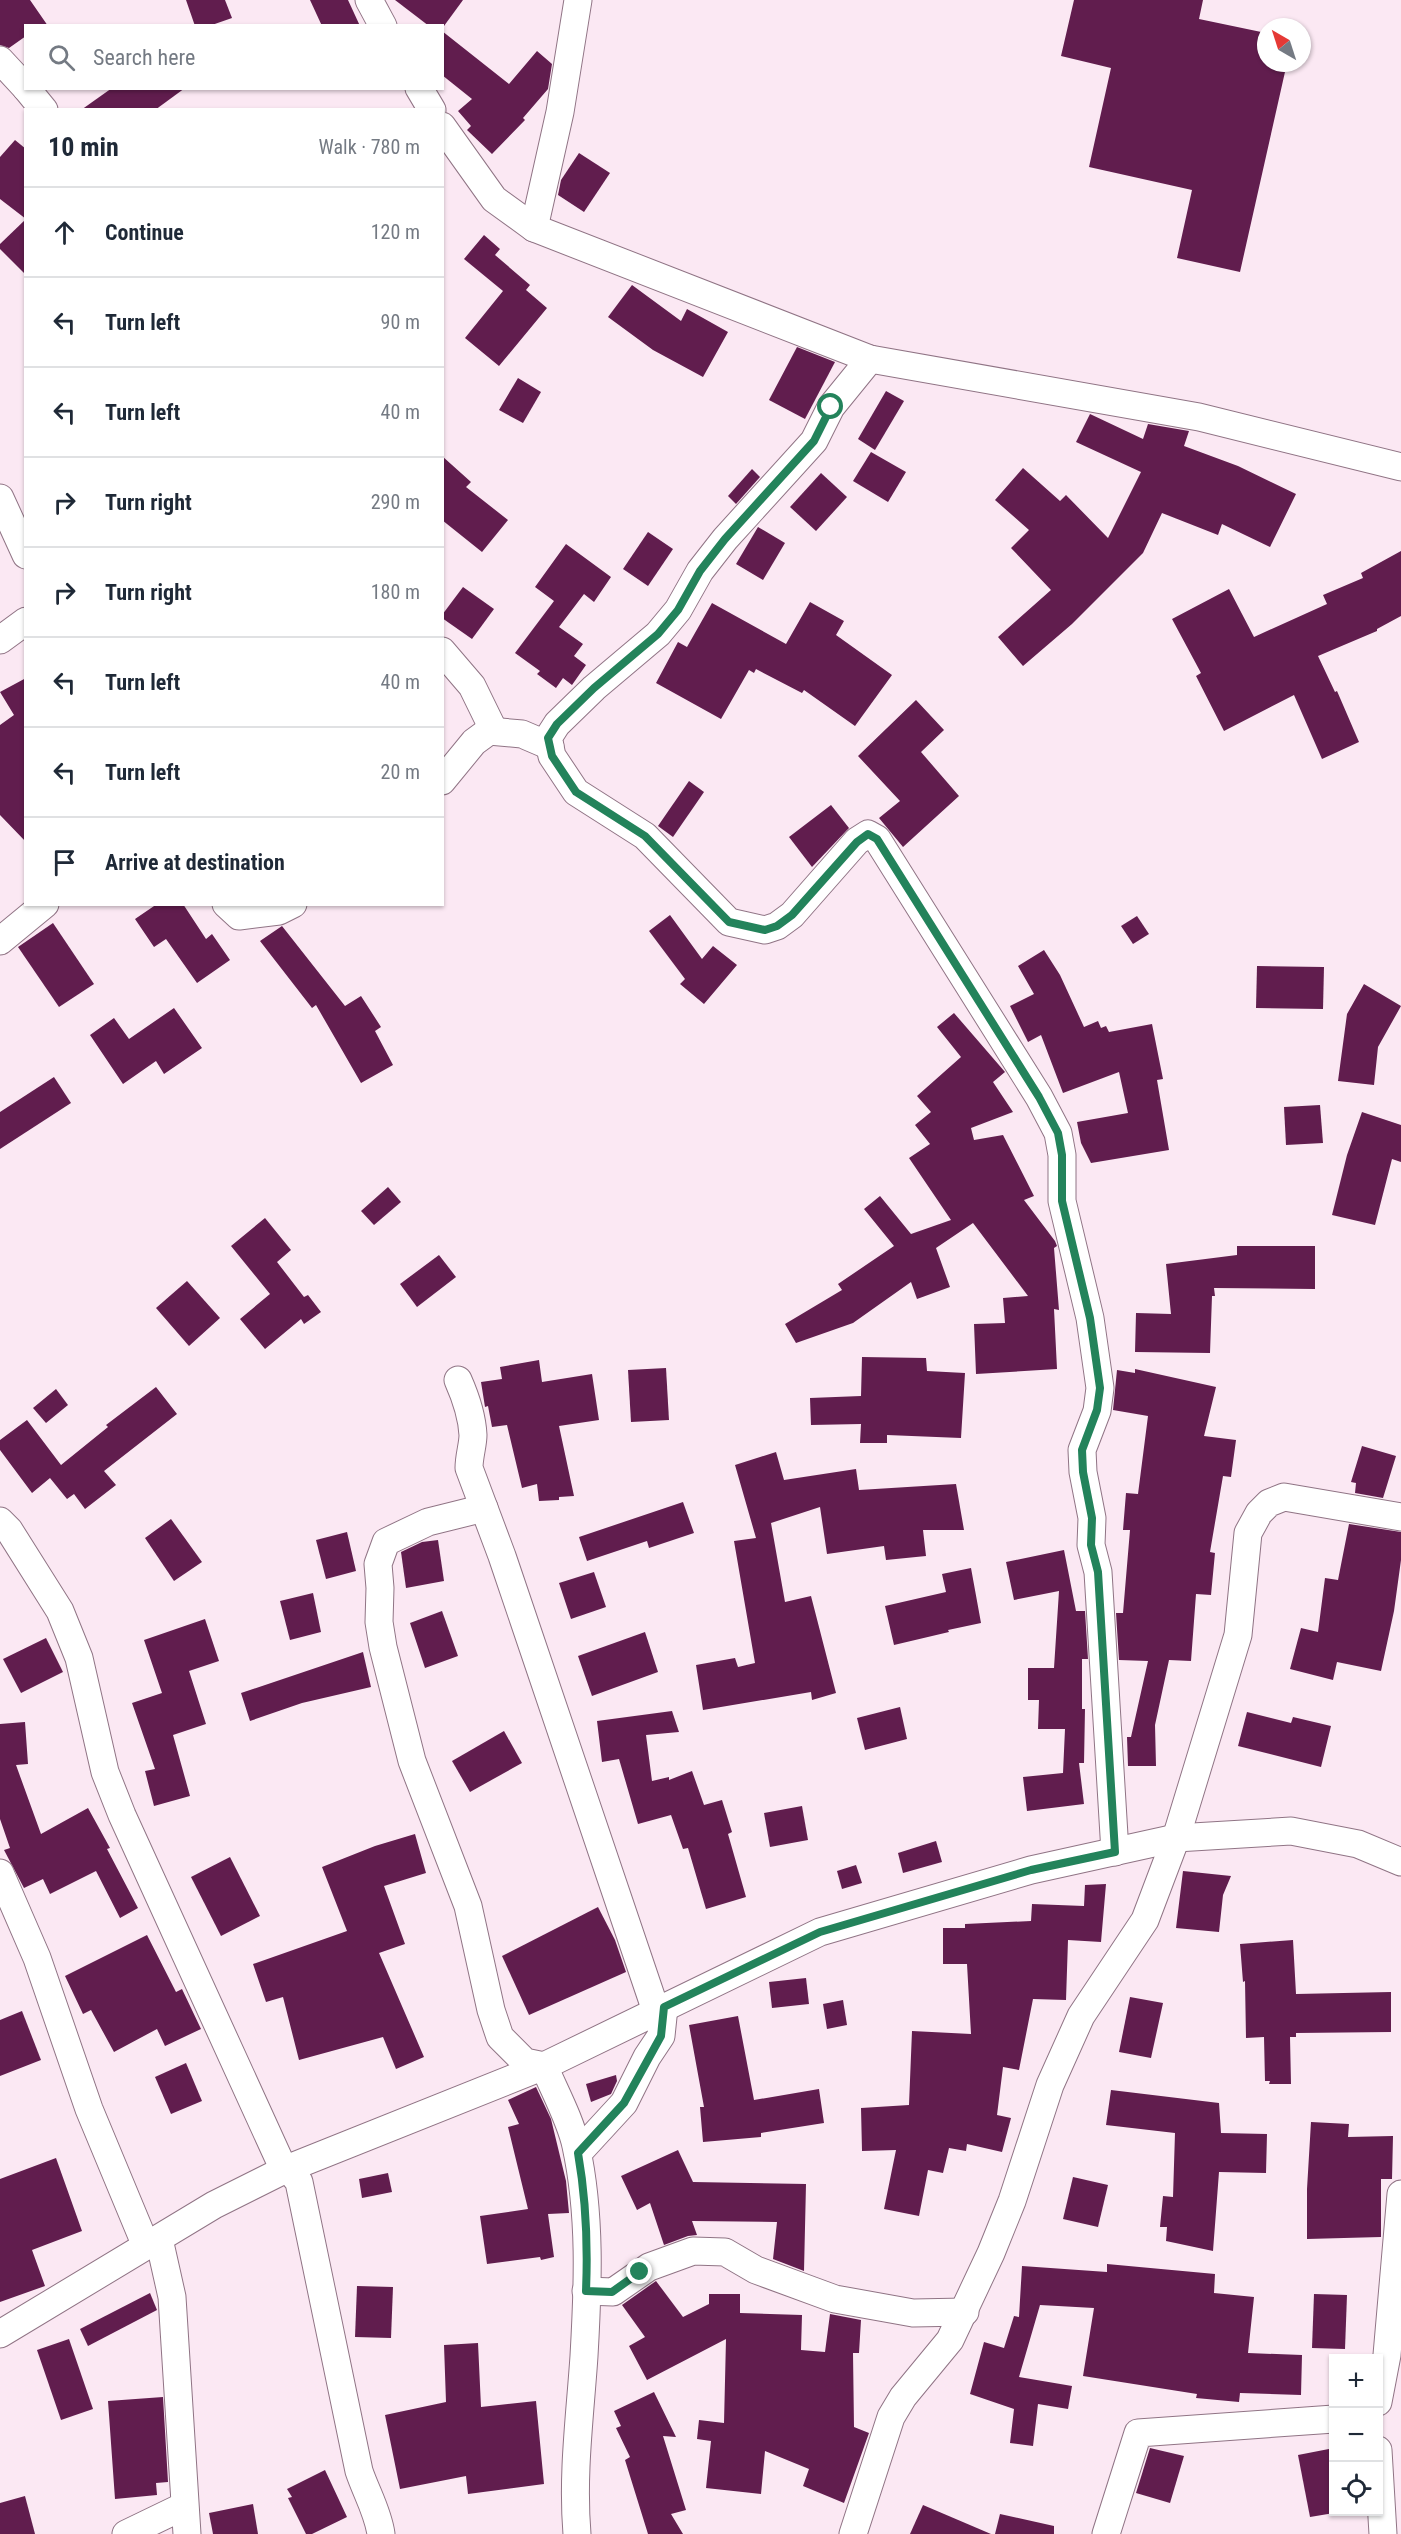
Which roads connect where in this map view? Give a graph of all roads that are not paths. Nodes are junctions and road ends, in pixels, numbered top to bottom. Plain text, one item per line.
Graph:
1 (369, 0) edge
2 (578, 0) edge
3 (383, 24) edge
4 (0, 60) edge
5 (24, 86) edge
6 (28, 90) edge
7 (420, 90) edge
8 (42, 108) edge
9 (431, 108) edge
10 (445, 135) edge
11 (534, 228) junction
12 (870, 359) junction
13 (1401, 467) edge
14 (0, 498) edge
15 (24, 551) edge
16 (24, 622) edge
17 (0, 640) edge
18 (444, 653) edge
19 (494, 731) junction
20 (550, 746) junction
21 (444, 779) edge
22 (43, 906) edge
23 (228, 906) edge
24 (289, 906) edge
25 (0, 941) edge
26 (458, 1380) dead end
27 (484, 1508) junction
28 (1401, 1517) edge
29 (0, 1521) edge
30 (1176, 1838) junction
31 (1115, 1852) junction
32 (1401, 1862) edge
33 (0, 1873) edge
34 (660, 2009) junction
35 (544, 2066) junction
36 (578, 2153) junction
37 (284, 2170) junction
38 (1401, 2194) edge
39 (152, 2243) junction
40 (586, 2291) junction
41 (964, 2312) junction
42 (0, 2334) edge
43 (1383, 2376) edge
44 (1329, 2419) edge
45 (1379, 2462) edge
46 (184, 2506) junction
47 (126, 2534) edge
48 (187, 2534) edge
49 (381, 2534) edge
50 (577, 2534) edge
51 (853, 2534) edge
52 (1106, 2534) edge
53 (1383, 2534) edge

1 - 3 street
2 - 11 street
4 - 5 street
6 - 8 street
7 - 9 street
10 - 11 street
11 - 12 street
12 - 13 street
12 - 20 street
14 - 15 street
16 - 17 street
18 - 19 street
19 - 20 street
19 - 21 street
20 - 31 street
22 - 25 street
23 - 24 street
26 - 27 street
27 - 34 street
27 - 35 street
28 - 30 street
29 - 37 street
30 - 31 street
30 - 32 street
30 - 41 street
31 - 34 street
33 - 39 street
34 - 35 street
34 - 36 street
35 - 36 street
35 - 37 street
36 - 40 street
37 - 39 street
37 - 49 street
38 - 43 street
39 - 42 street
39 - 46 street
40 - 41 street
40 - 50 street
41 - 51 street
44 - 52 street
45 - 53 street
46 - 47 street
46 - 48 street

